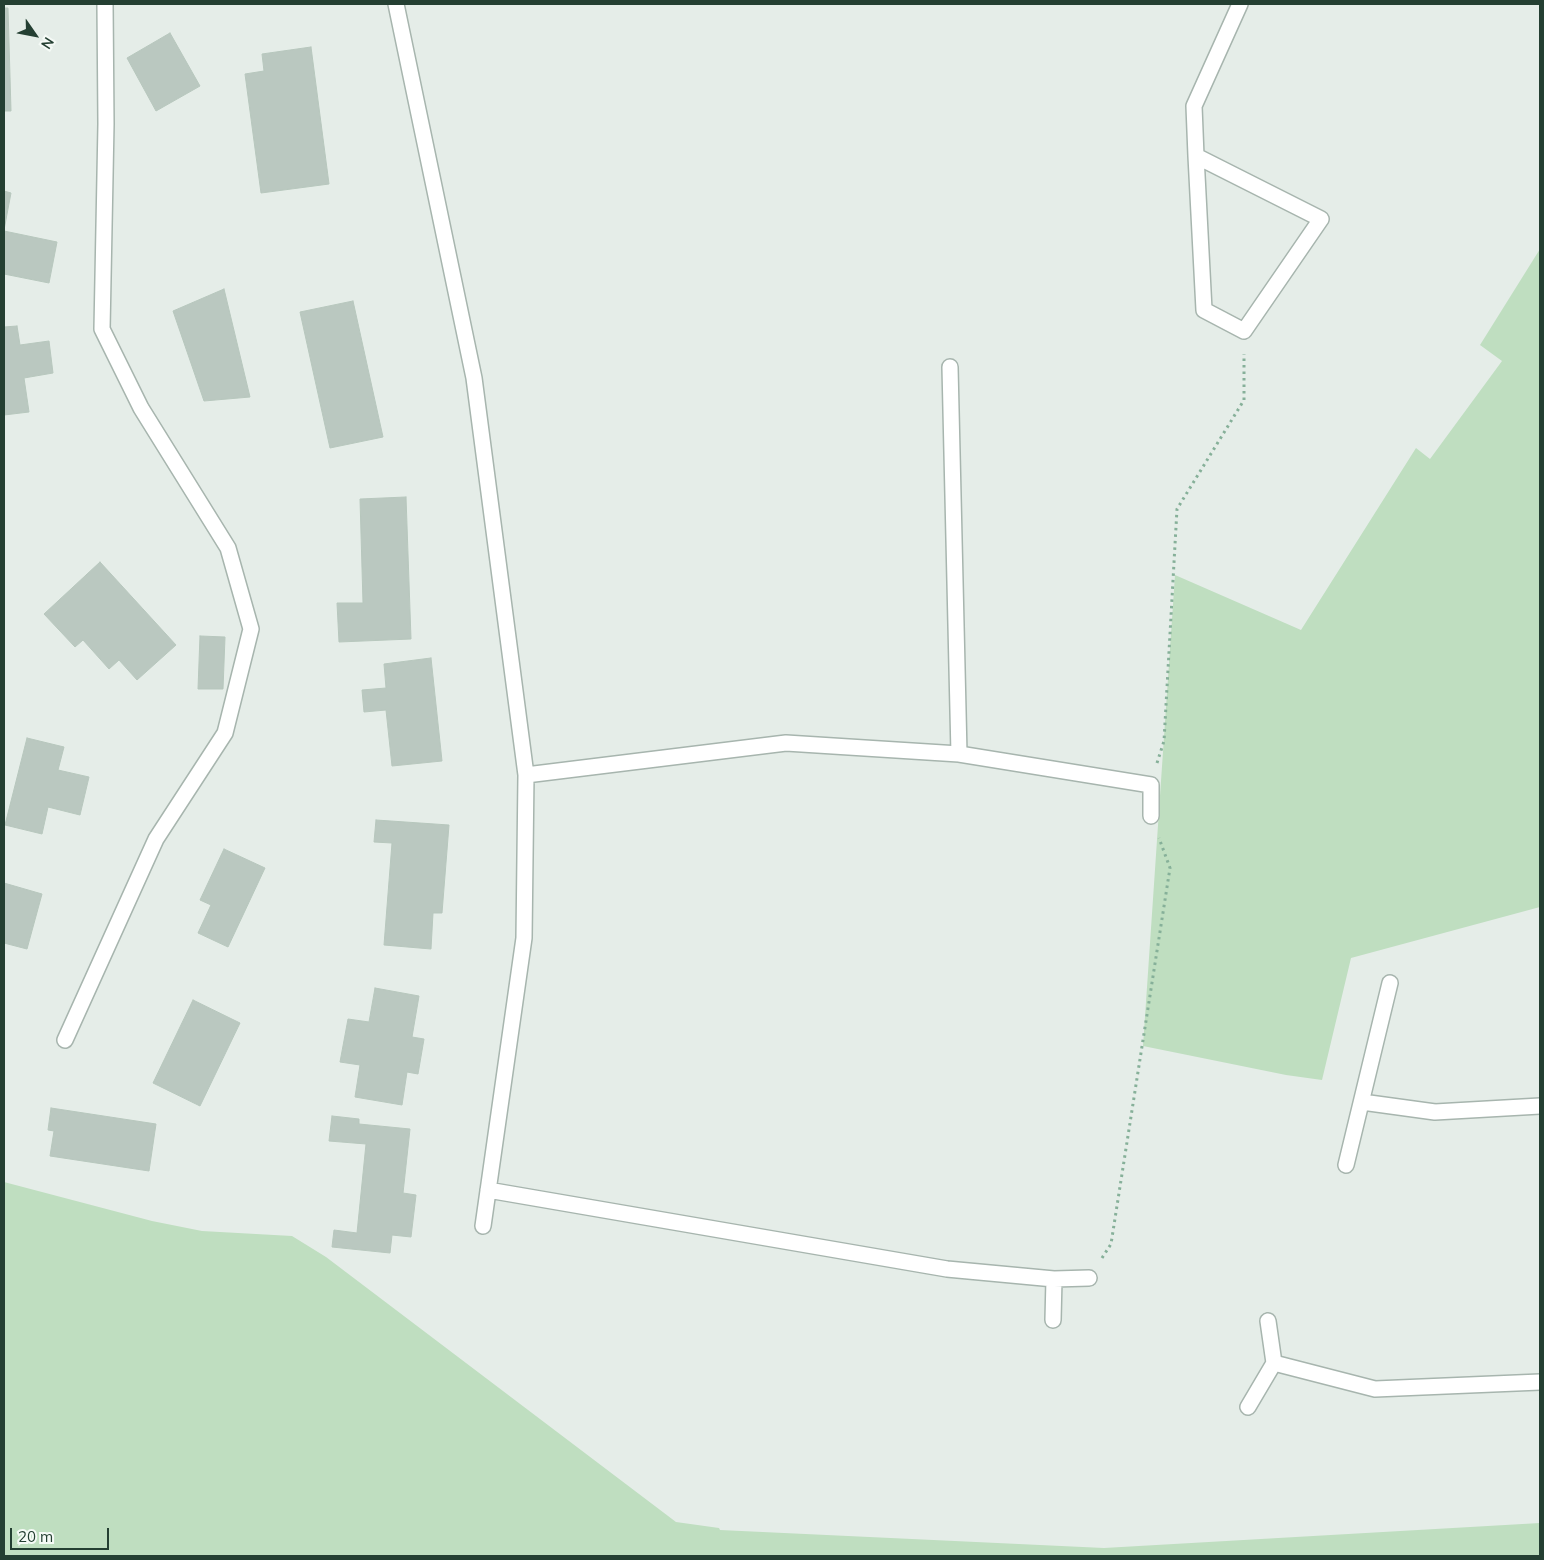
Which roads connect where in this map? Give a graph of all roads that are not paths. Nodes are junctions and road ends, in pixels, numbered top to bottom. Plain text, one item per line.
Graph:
1 (105, 4) edge
2 (396, 4) edge
3 (1240, 4) edge
4 (1196, 156) junction
5 (950, 366) dead end
6 (959, 754) junction
7 (526, 775) junction
8 (1151, 816) road end
9 (1390, 983) dead end
10 (64, 1040) dead end
11 (1362, 1102) junction
12 (1540, 1106) edge
13 (1346, 1165) dead end
14 (488, 1190) junction
15 (483, 1226) dead end
16 (1089, 1278) road end
17 (1054, 1279) junction
18 (1053, 1320) dead end
19 (1268, 1321) dead end
20 (1274, 1363) junction
21 (1540, 1382) edge
22 (1248, 1407) dead end

1 - 10 street
2 - 7 street
3 - 4 street
4 - 4 street
5 - 6 street
6 - 7 street
6 - 8 street
7 - 14 street
9 - 11 street
11 - 12 street
11 - 13 street
14 - 15 street
14 - 17 street
16 - 17 street
17 - 18 street
19 - 20 street
20 - 21 street
20 - 22 street

